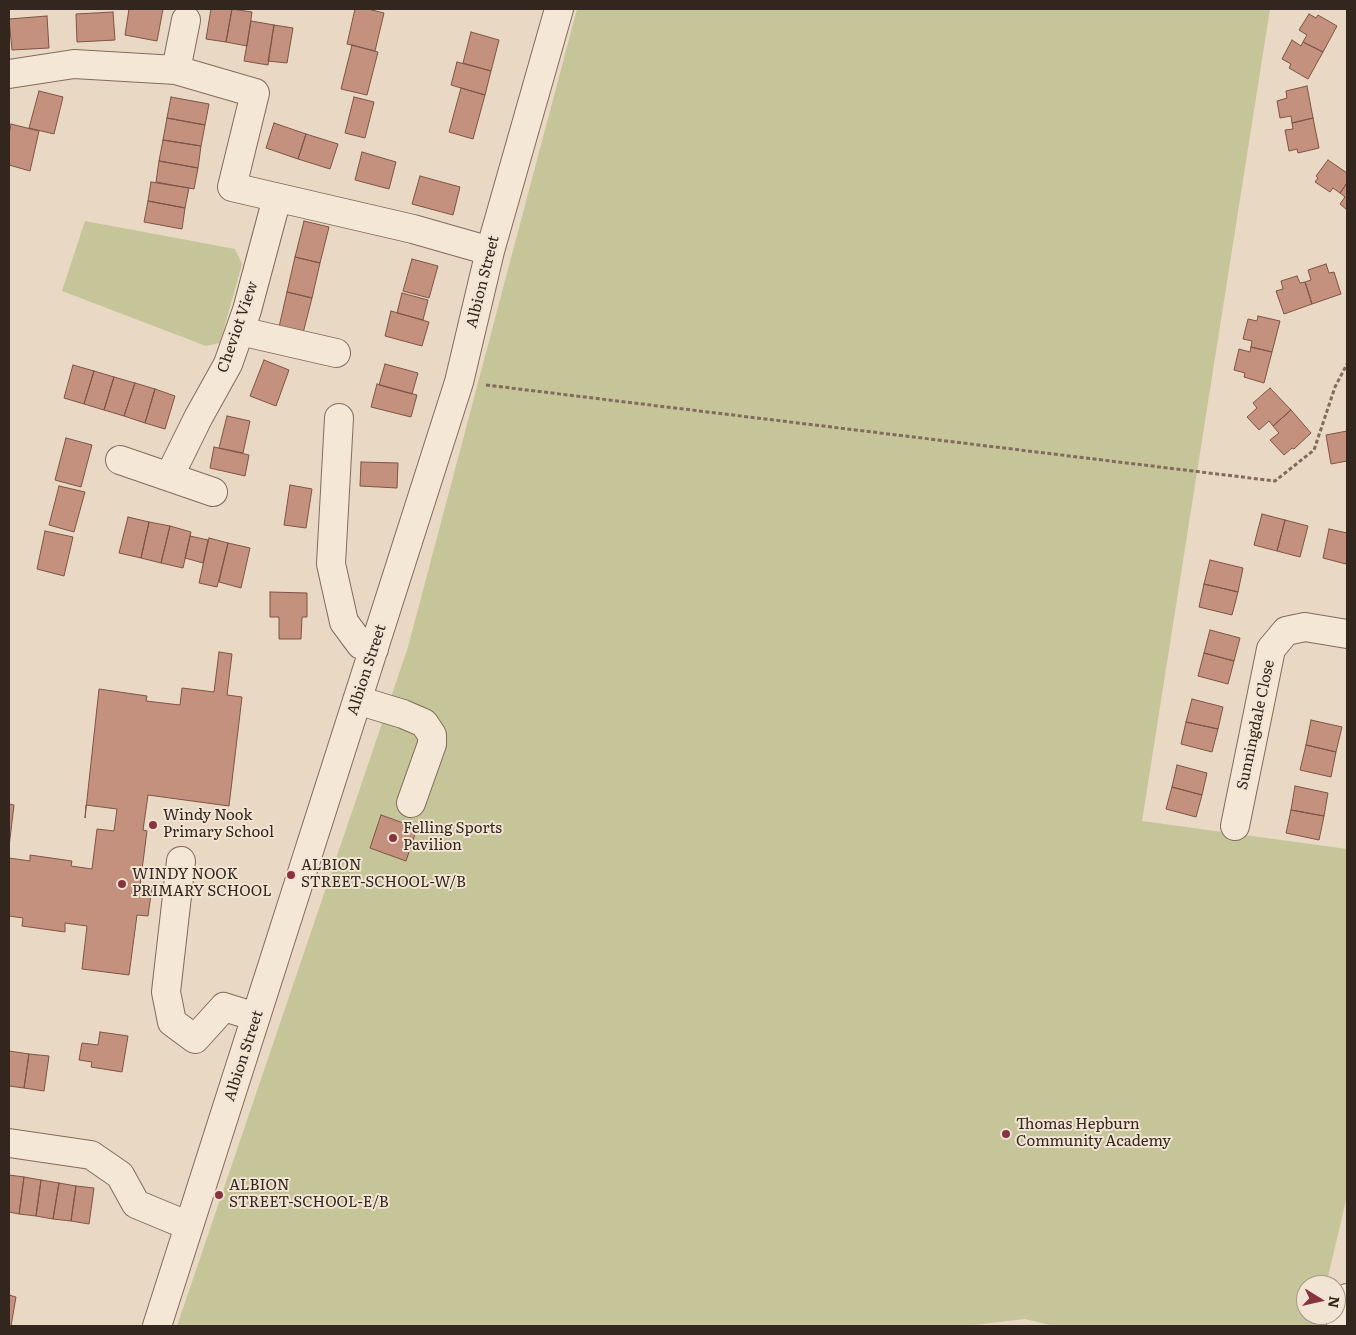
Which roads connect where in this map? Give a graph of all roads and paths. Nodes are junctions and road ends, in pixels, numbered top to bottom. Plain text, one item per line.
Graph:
1 (559, 9) edge
2 (186, 20) dead end
3 (176, 70) junction
4 (9, 74) edge
5 (277, 198) junction
6 (490, 251) junction
7 (240, 330) junction
8 (336, 354) dead end
9 (1347, 364) edge
10 (481, 384) dead end
11 (339, 418) dead end
12 (120, 460) dead end
13 (169, 477) junction
14 (213, 492) dead end
15 (1347, 634) edge
16 (374, 649) junction
17 (357, 700) junction
18 (412, 803) dead end
19 (1235, 826) dead end
20 (181, 862) dead end
21 (256, 1017) junction
22 (9, 1143) edge
23 (189, 1226) junction
24 (1347, 1298) edge
25 (157, 1326) edge
26 (1341, 1326) edge

1 - 6 street, Albion Street
2 - 3 street
3 - 4 street
3 - 5 street
5 - 6 street
5 - 7 street, Cheviot View
6 - 16 street, Albion Street
7 - 8 street
7 - 13 street, Cheviot View
9 - 10 path
11 - 16 street
12 - 13 street
13 - 14 street
15 - 19 street, Sunningdale Close
16 - 17 street, Albion Street
17 - 18 street
17 - 21 street, Albion Street
20 - 21 street
21 - 23 street, Albion Street
22 - 23 street
23 - 25 street, Albion Street
24 - 26 street

